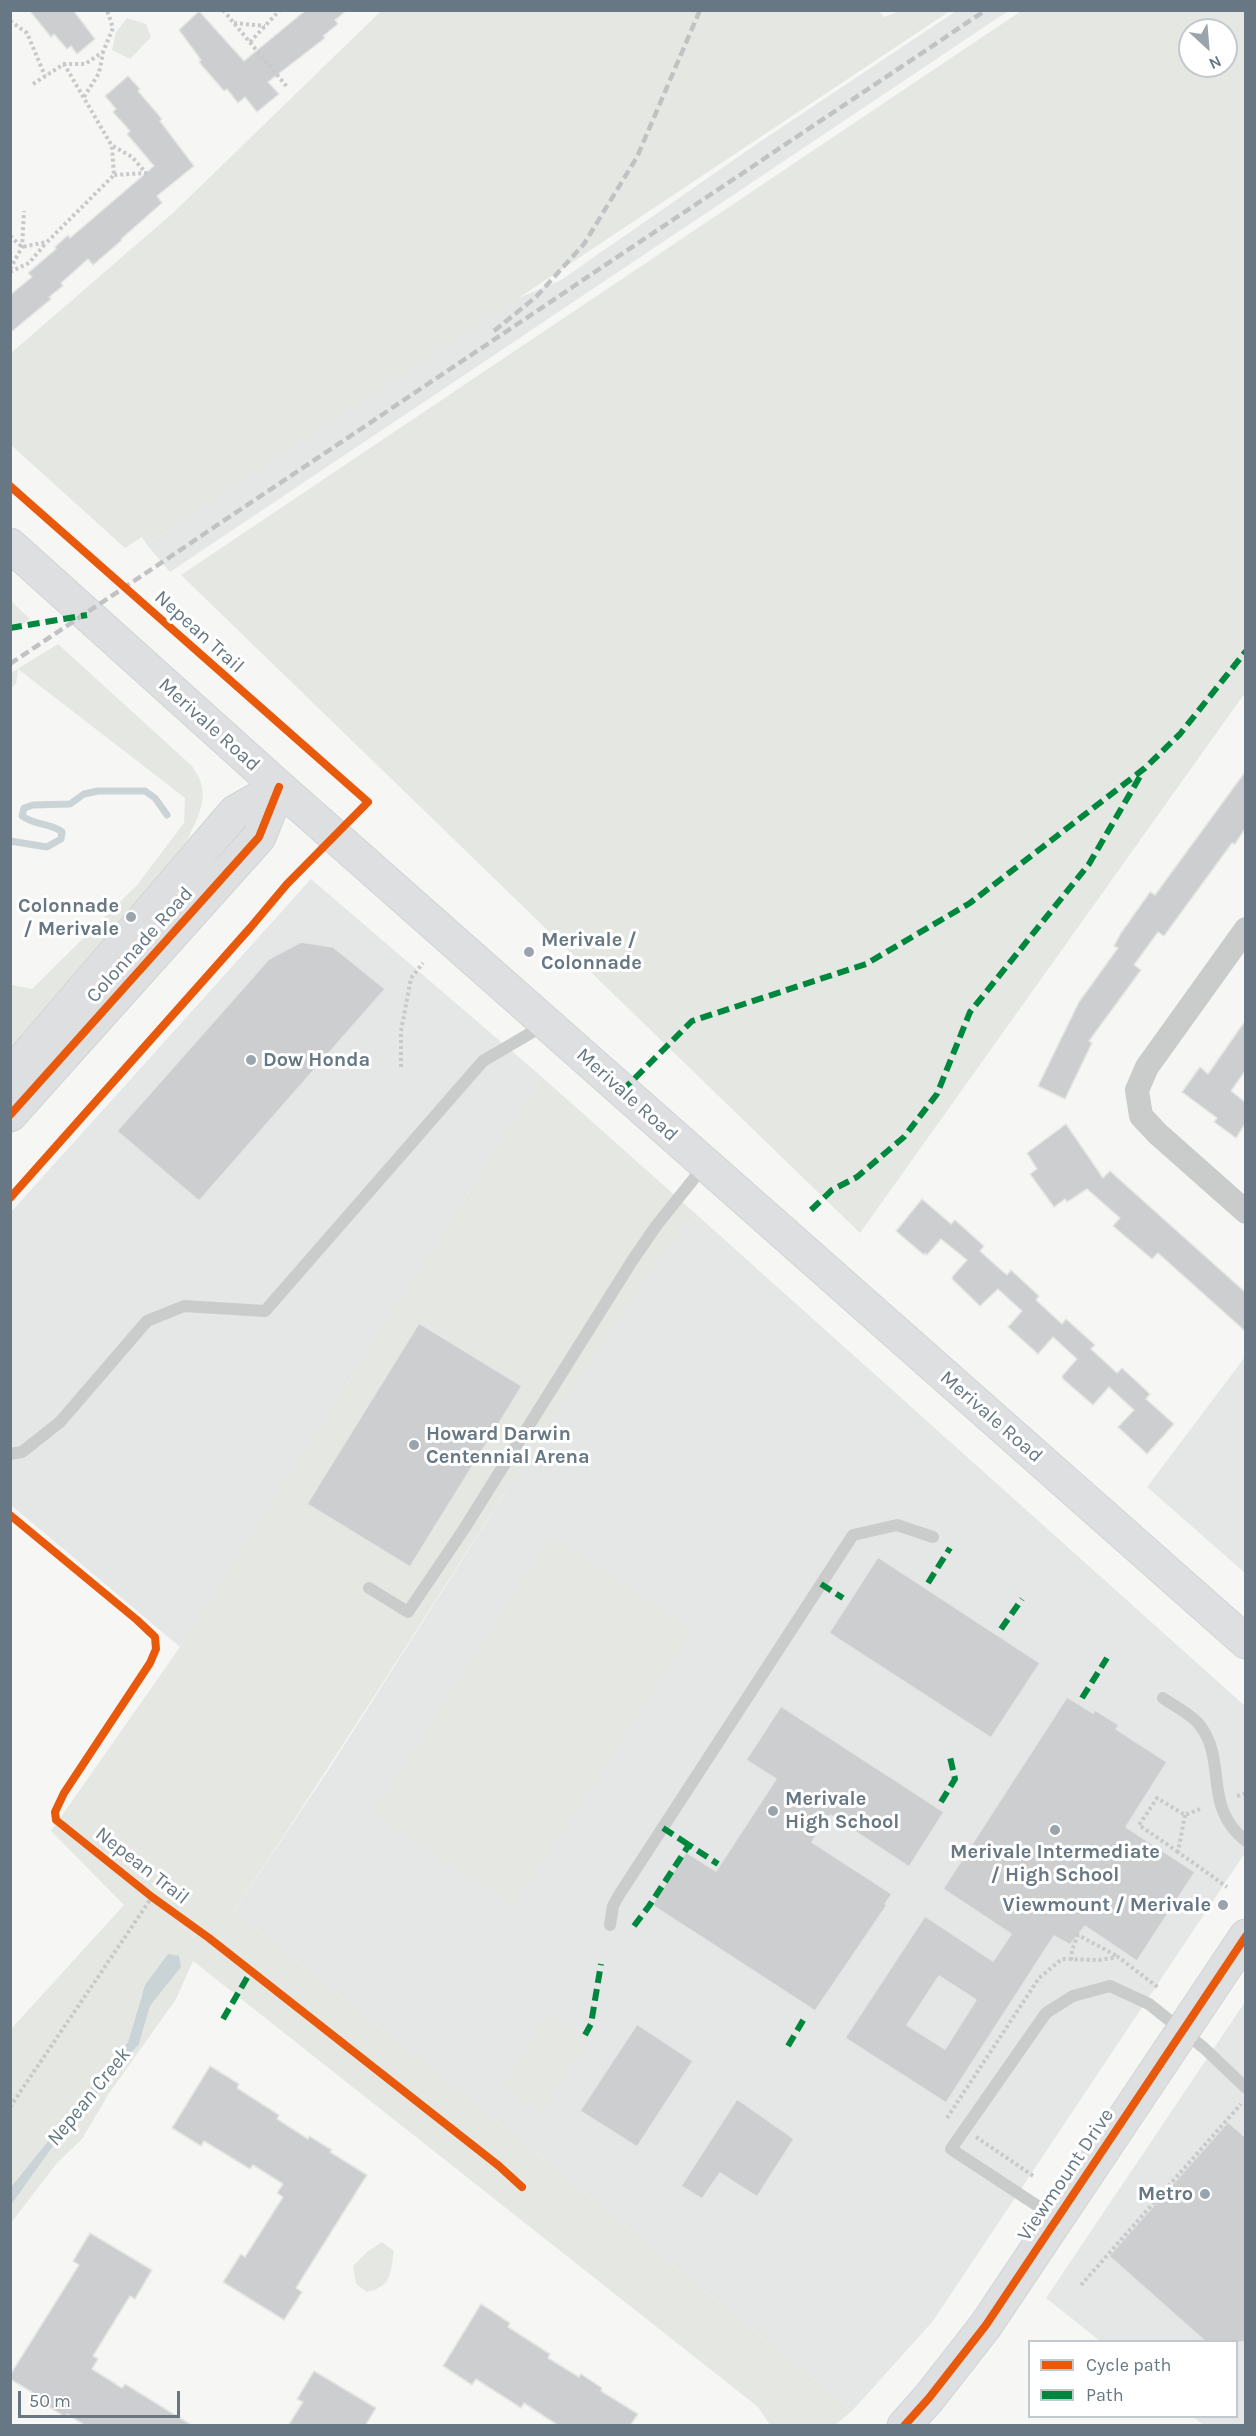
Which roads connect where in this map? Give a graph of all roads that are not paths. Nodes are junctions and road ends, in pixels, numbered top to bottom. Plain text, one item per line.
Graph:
1 (10, 545) edge
2 (279, 787) junction
3 (1245, 929) edge
4 (546, 1024) junction
5 (10, 1075) edge
6 (10, 1115) edge
7 (705, 1165) junction
8 (1245, 1212) edge
9 (10, 1454) edge
10 (933, 1536) dead end
11 (369, 1588) dead end
12 (1245, 1642) edge
13 (1163, 1698) dead end
14 (1245, 1841) edge
15 (610, 1925) dead end
16 (1245, 1936) edge
17 (1182, 2030) junction
18 (1245, 2088) edge
19 (1056, 2218) junction
20 (906, 2425) edge

1 - 2 main road, Merivale Road
2 - 4 main road, Merivale Road
2 - 5 main road, Colonnade Road
2 - 6 main road, Colonnade Road
3 - 8 street
4 - 7 main road, Merivale Road
4 - 9 lane
7 - 11 lane
7 - 12 main road, Merivale Road
10 - 15 lane
13 - 14 lane
16 - 17 main road, Viewmount Drive
17 - 18 lane
17 - 19 main road, Viewmount Drive
17 - 19 lane
19 - 20 main road, Viewmount Drive

